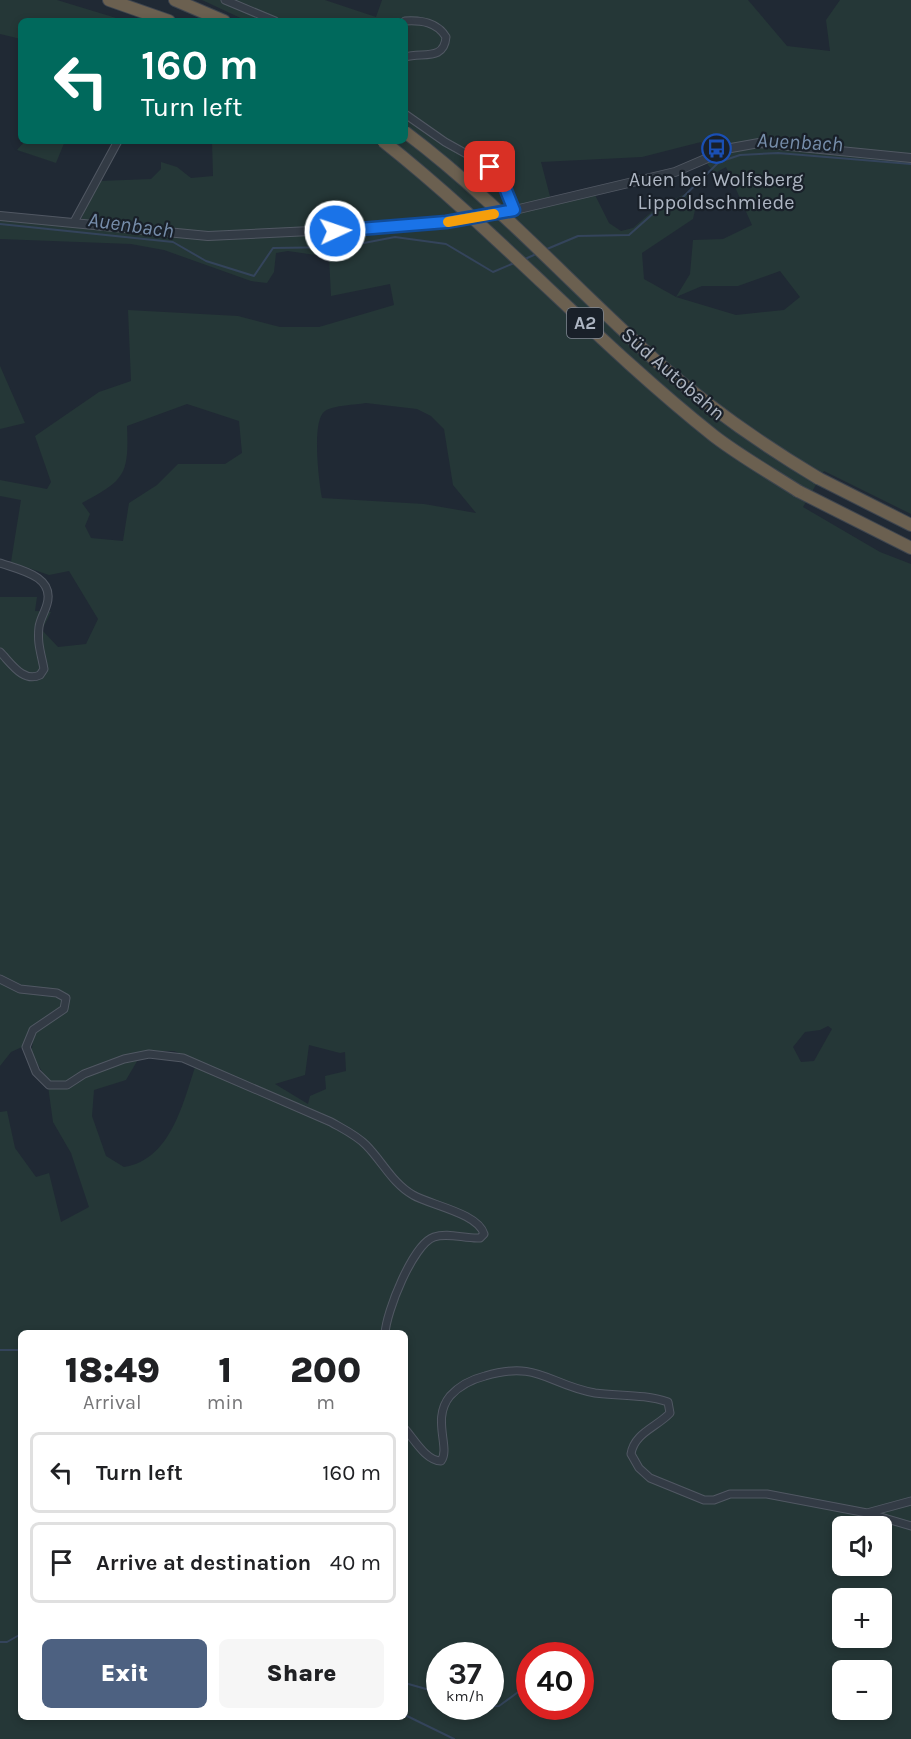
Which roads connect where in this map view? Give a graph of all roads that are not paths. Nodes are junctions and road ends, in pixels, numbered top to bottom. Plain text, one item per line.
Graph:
1 (109, 0) edge
2 (175, 0) edge
3 (225, 0) edge
4 (160, 18) edge
5 (218, 18) edge
6 (268, 18) edge
7 (408, 21) edge
8 (408, 57) edge
9 (408, 116) edge
10 (408, 135) edge
11 (116, 144) edge
12 (387, 144) edge
13 (911, 158) edge
14 (514, 210) junction
15 (0, 216) edge
16 (74, 222) junction
17 (911, 525) edge
18 (911, 548) edge
19 (0, 563) edge
20 (0, 652) edge
21 (0, 980) edge
22 (386, 1330) edge
23 (408, 1433) edge
24 (911, 1501) edge
25 (867, 1513) junction
26 (911, 1526) edge

1 - 4 highway
2 - 5 highway
3 - 6 street
7 - 8 street
9 - 14 street
10 - 17 highway, Süd Autobahn / A2, bridge
11 - 16 street
12 - 18 highway, Süd Autobahn / A2, bridge
13 - 14 street
14 - 16 street
15 - 16 street
19 - 20 street
21 - 22 street
23 - 25 street
24 - 25 street
25 - 26 street

